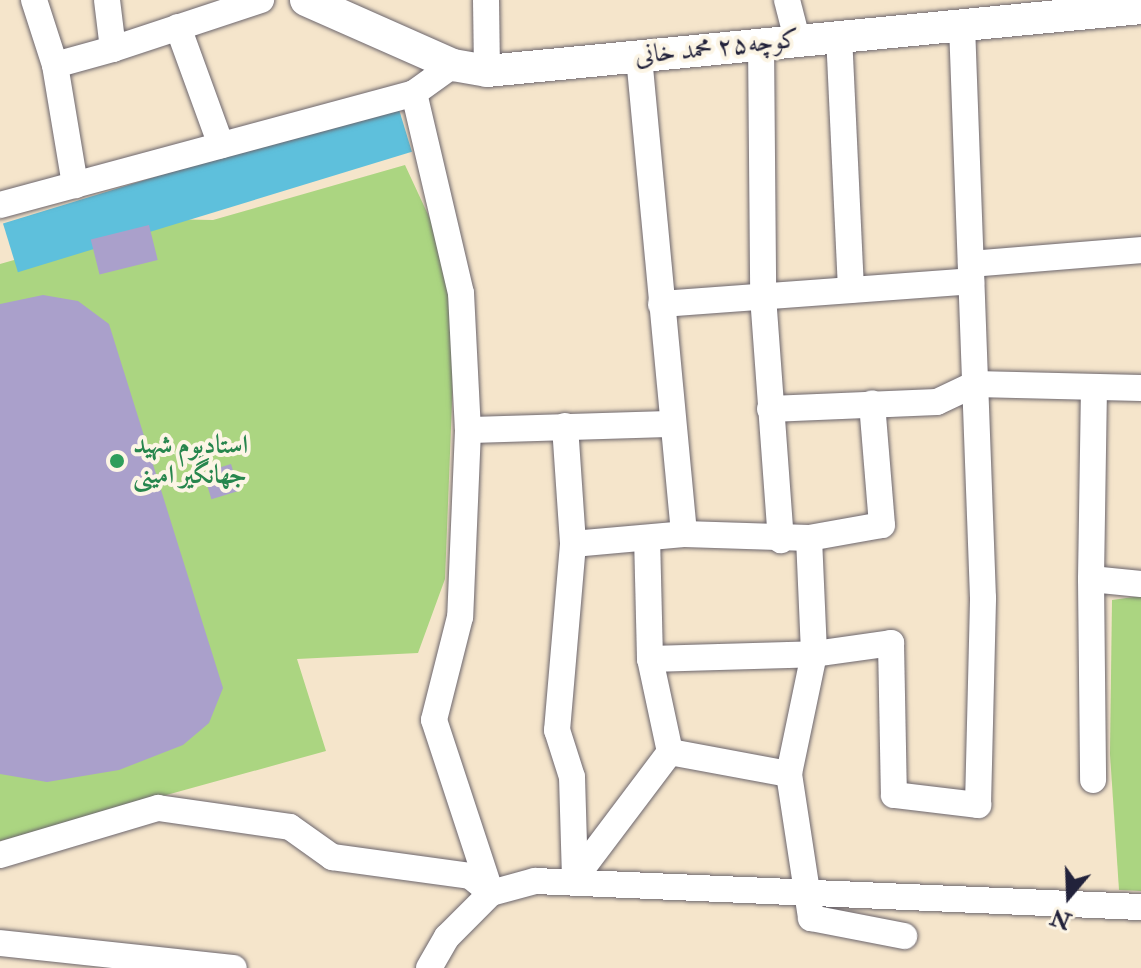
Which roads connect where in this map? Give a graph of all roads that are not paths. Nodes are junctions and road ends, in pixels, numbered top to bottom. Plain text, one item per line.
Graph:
1 (34, 0) edge
2 (107, 0) edge
3 (261, 0) edge
4 (306, 0) edge
5 (486, 0) edge
6 (787, 0) edge
7 (1141, 8) edge
8 (1021, 10) edge
9 (350, 11) edge
10 (962, 24) junction
11 (178, 27) junction
12 (839, 35) junction
13 (797, 39) junction
14 (761, 42) junction
15 (113, 49) junction
16 (639, 57) junction
17 (55, 65) junction
18 (453, 65) junction
19 (487, 71) junction
20 (414, 93) junction
21 (221, 145) junction
22 (75, 185) junction
23 (0, 205) edge
24 (1141, 250) edge
25 (971, 273) junction
26 (851, 290) junction
27 (763, 296) junction
28 (661, 304) junction
29 (975, 384) junction
30 (1094, 387) junction
31 (1141, 388) edge
32 (872, 403) junction
33 (770, 409) junction
34 (672, 424) junction
35 (565, 426) junction
36 (468, 430) junction
37 (684, 534) junction
38 (809, 538) junction
39 (647, 539) junction
40 (781, 540) junction
41 (573, 544) junction
42 (1091, 579) junction
43 (1141, 584) edge
44 (814, 654) junction
45 (650, 659) junction
46 (670, 752) junction
47 (789, 774) junction
48 (1093, 780) dead end
49 (0, 855) edge
50 (575, 878) junction
51 (806, 889) junction
52 (491, 893) junction
53 (1141, 907) edge
54 (904, 936) dead end
55 (0, 943) edge
56 (433, 967) edge
57 (234, 968) edge

1 - 17 street
2 - 15 street
3 - 11 street
4 - 9 street, کوچه۲۵ محمد خانی
5 - 19 street
6 - 13 street
7 - 8 street, کوچه۲۵ محمد خانی
8 - 10 street, کوچه۲۵ محمد خانی
9 - 18 street, کوچه۲۵ محمد خانی
10 - 12 street, کوچه۲۵ محمد خانی
10 - 25 street
11 - 15 street
11 - 21 street
12 - 13 street, کوچه۲۵ محمد خانی
12 - 26 street
13 - 14 street, کوچه۲۵ محمد خانی
14 - 16 street, کوچه۲۵ محمد خانی
14 - 27 street
15 - 17 street
16 - 19 street, کوچه۲۵ محمد خانی
16 - 28 street
17 - 22 street
18 - 19 street, کوچه۲۵ محمد خانی
18 - 20 street
20 - 21 street
20 - 36 street
21 - 22 street
22 - 23 street
24 - 25 street
25 - 26 street
25 - 29 street
26 - 27 street
27 - 28 street
27 - 33 street
28 - 34 street
29 - 30 street
29 - 32 street
29 - 44 street
30 - 31 street
30 - 42 street
32 - 33 street
32 - 38 street
33 - 40 street
34 - 35 street
34 - 37 street
35 - 36 street
35 - 41 street
36 - 52 street
37 - 39 street
37 - 40 street
38 - 40 street
38 - 44 street
39 - 41 street
39 - 45 street
41 - 50 street
42 - 43 street
42 - 48 street
44 - 45 street
44 - 47 street
45 - 46 street
46 - 47 street
46 - 50 street
47 - 51 street
49 - 52 street
50 - 51 street
50 - 52 street
51 - 53 street
51 - 54 street
52 - 56 street
55 - 57 street

